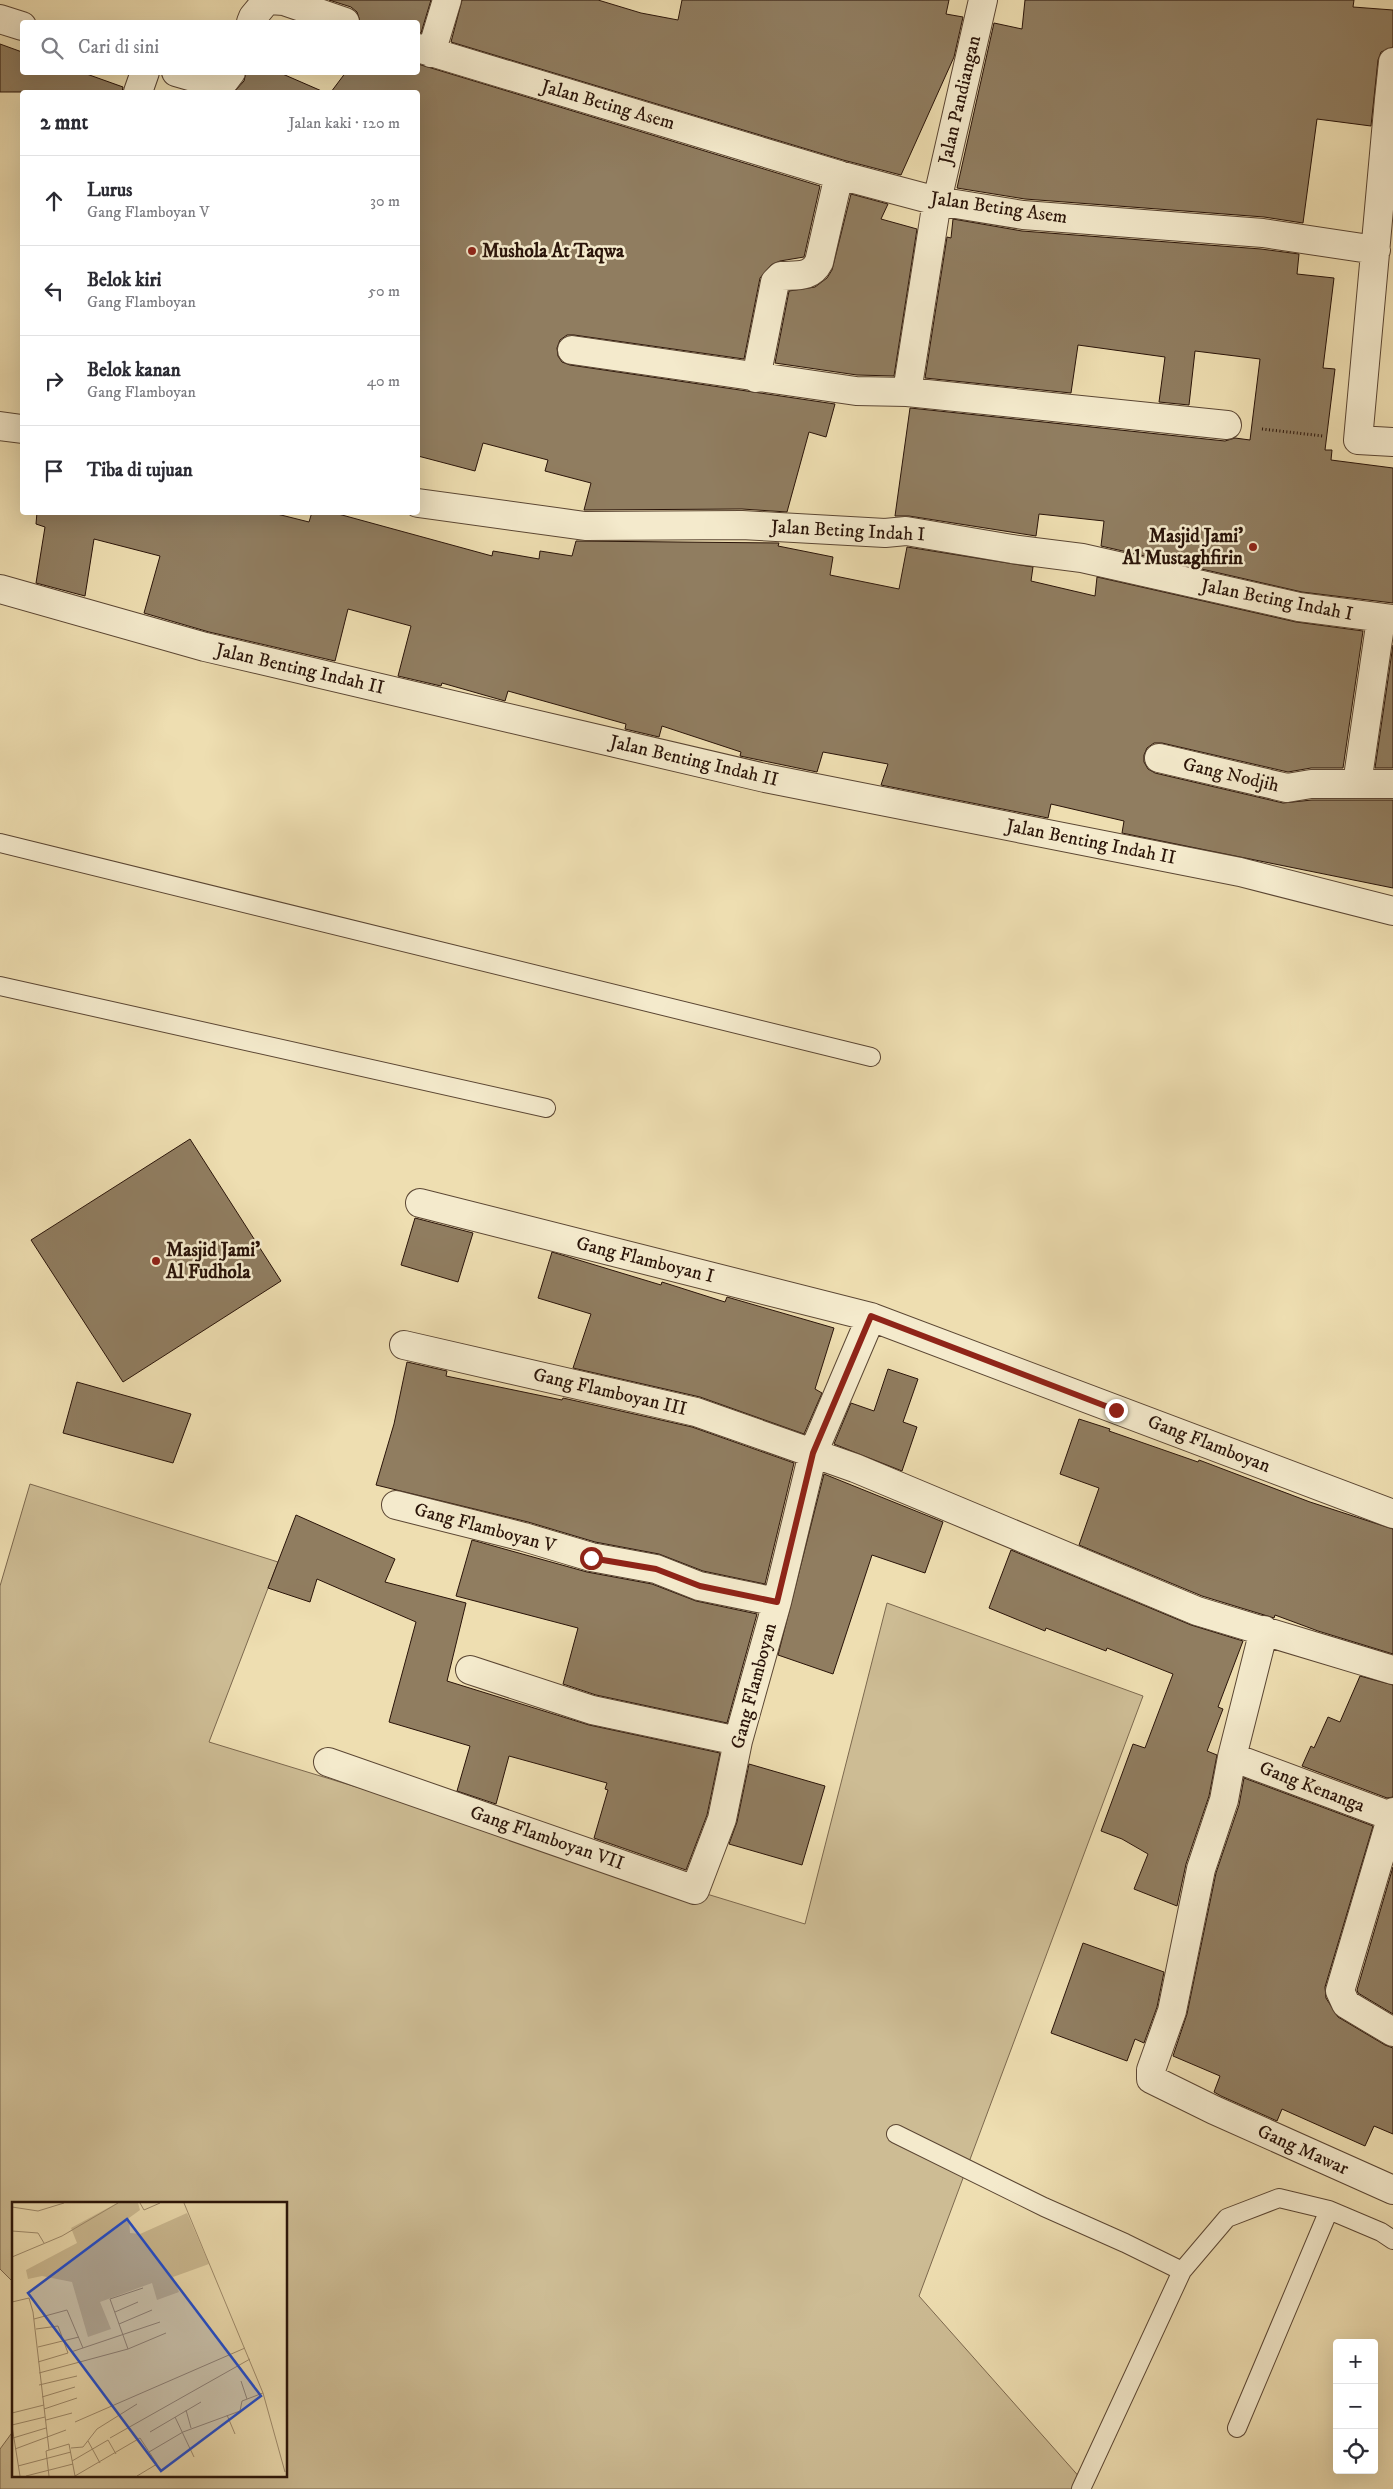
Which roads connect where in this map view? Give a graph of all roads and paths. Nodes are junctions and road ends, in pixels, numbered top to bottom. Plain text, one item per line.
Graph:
1 (268, 0) edge
2 (447, 0) edge
3 (983, 0) edge
4 (0, 19) edge
5 (252, 20) edge
6 (339, 20) edge
7 (20, 25) edge
8 (424, 51) edge
9 (1393, 62) edge
10 (144, 75) edge
11 (185, 75) edge
12 (229, 75) edge
13 (139, 90) edge
14 (1392, 90) edge
15 (839, 175) junction
16 (937, 201) junction
17 (1376, 250) junction
18 (572, 350) dead end
19 (756, 378) junction
20 (907, 392) junction
21 (1227, 425) joint
22 (0, 426) edge
23 (20, 430) edge
24 (1358, 440) junction
25 (1393, 442) edge
26 (420, 503) edge
27 (0, 589) edge
28 (1387, 619) edge
29 (1159, 758) dead end
30 (1357, 784) junction
31 (1393, 784) edge
32 (0, 843) edge
33 (1393, 911) edge
34 (0, 986) edge
35 (871, 1057) dead end
36 (546, 1108) dead end
37 (420, 1203) dead end
38 (871, 1316) junction
39 (404, 1345) dead end
40 (813, 1453) junction
41 (396, 1505) dead end
42 (1393, 1514) edge
43 (777, 1602) junction
44 (1264, 1630) junction
45 (470, 1670) dead end
46 (1393, 1670) edge
47 (738, 1741) junction
48 (1232, 1757) junction
49 (328, 1762) dead end
50 (1393, 1815) edge
51 (722, 1819) joint
52 (1393, 2032) edge
53 (896, 2134) dead end
54 (1393, 2190) edge
55 (1329, 2210) junction
56 (1393, 2240) edge
57 (1182, 2271) junction
58 (1237, 2428) dead end
59 (1081, 2489) edge

1 - 5 street
1 - 6 street
2 - 8 street
3 - 16 street, Jalan Pandiangan
4 - 7 street
8 - 15 street, Jalan Beting Asem
9 - 14 street
10 - 13 street
11 - 12 street
14 - 17 street
15 - 16 street, Jalan Beting Asem
15 - 19 street
16 - 17 street, Jalan Beting Asem
16 - 20 street, Jalan Pandiangan
17 - 24 street
18 - 19 street
19 - 20 street
20 - 21 street
21 - 24 path
22 - 23 street
24 - 25 street
26 - 28 street, Jalan Beting Indah I
27 - 33 street, Jalan Benting Indah II
28 - 30 street
29 - 30 street, Gang Nodjih
30 - 31 street, Gang Nodjih
32 - 35 lane
34 - 36 lane
37 - 38 street, Gang Flamboyan I
38 - 40 street, Gang Flamboyan
38 - 42 street, Gang Flamboyan
39 - 40 street, Gang Flamboyan III
40 - 43 street, Gang Flamboyan
40 - 44 street, Gang Flamboyan III
41 - 43 street, Gang Flamboyan V
43 - 47 street, Gang Flamboyan
44 - 46 street, Gang Flamboyan III
44 - 48 street
45 - 47 street
47 - 51 street, Gang Flamboyan
48 - 50 street, Gang Kenanga
48 - 54 street, Gang Mawar
49 - 51 street, Gang Flamboyan VII
50 - 52 street
53 - 57 lane
55 - 56 lane
55 - 57 lane
55 - 58 lane
57 - 59 lane

